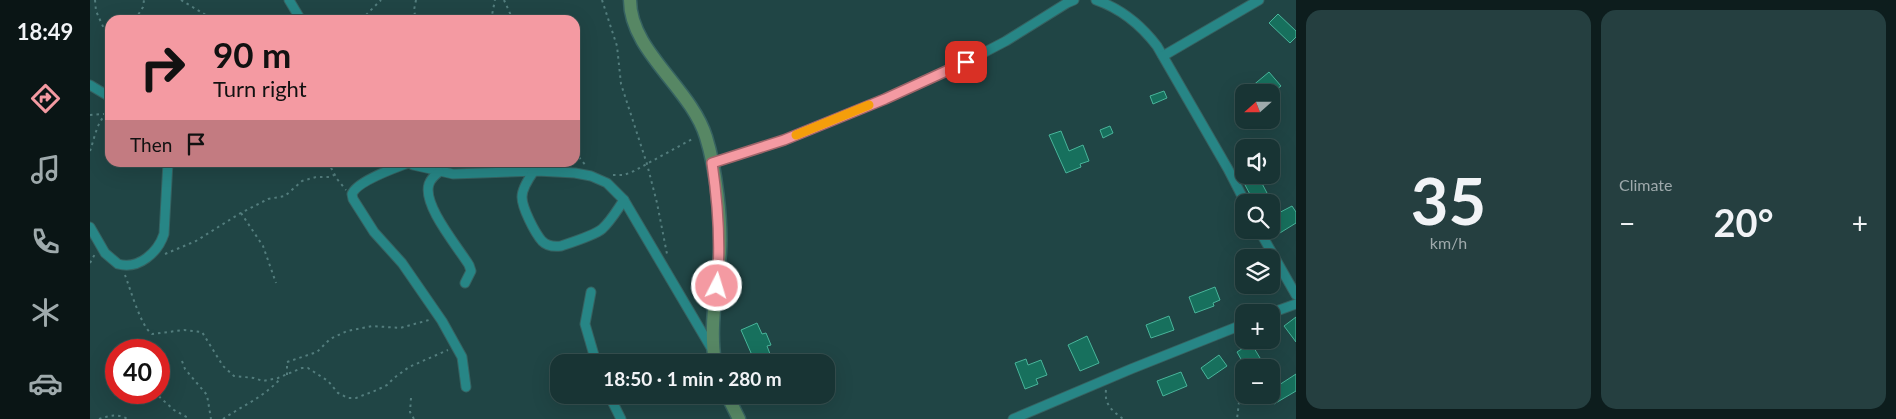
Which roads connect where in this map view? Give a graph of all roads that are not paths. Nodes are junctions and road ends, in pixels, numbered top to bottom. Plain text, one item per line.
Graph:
1 (289, 0) edge
2 (630, 0) edge
3 (1074, 0) edge
4 (1096, 0) edge
5 (1259, 0) edge
6 (298, 15) edge
7 (1163, 56) junction
8 (90, 85) edge
9 (105, 94) edge
10 (712, 163) junction
11 (168, 167) edge
12 (397, 167) edge
13 (422, 167) edge
14 (534, 171) junction
15 (439, 172) junction
16 (1241, 194) edge
17 (624, 200) junction
18 (90, 226) edge
19 (1264, 239) edge
20 (465, 284) dead end
21 (591, 292) dead end
22 (1296, 295) edge
23 (1296, 304) edge
24 (1280, 310) edge
25 (1235, 328) edge
26 (594, 354) edge
27 (712, 354) edge
28 (714, 354) edge
29 (466, 386) dead end
30 (613, 404) edge
31 (732, 404) edge
32 (620, 419) edge
33 (739, 419) edge
34 (1013, 419) edge

1 - 6 street
2 - 10 street
3 - 10 street
4 - 7 street
5 - 7 street
7 - 16 street
8 - 9 street
10 - 28 street
11 - 18 street
12 - 29 street
13 - 15 street
14 - 15 street
14 - 17 street
14 - 17 street
15 - 20 street
17 - 27 street
19 - 22 street
21 - 26 street
23 - 24 street
25 - 34 street
30 - 32 street
31 - 33 street

